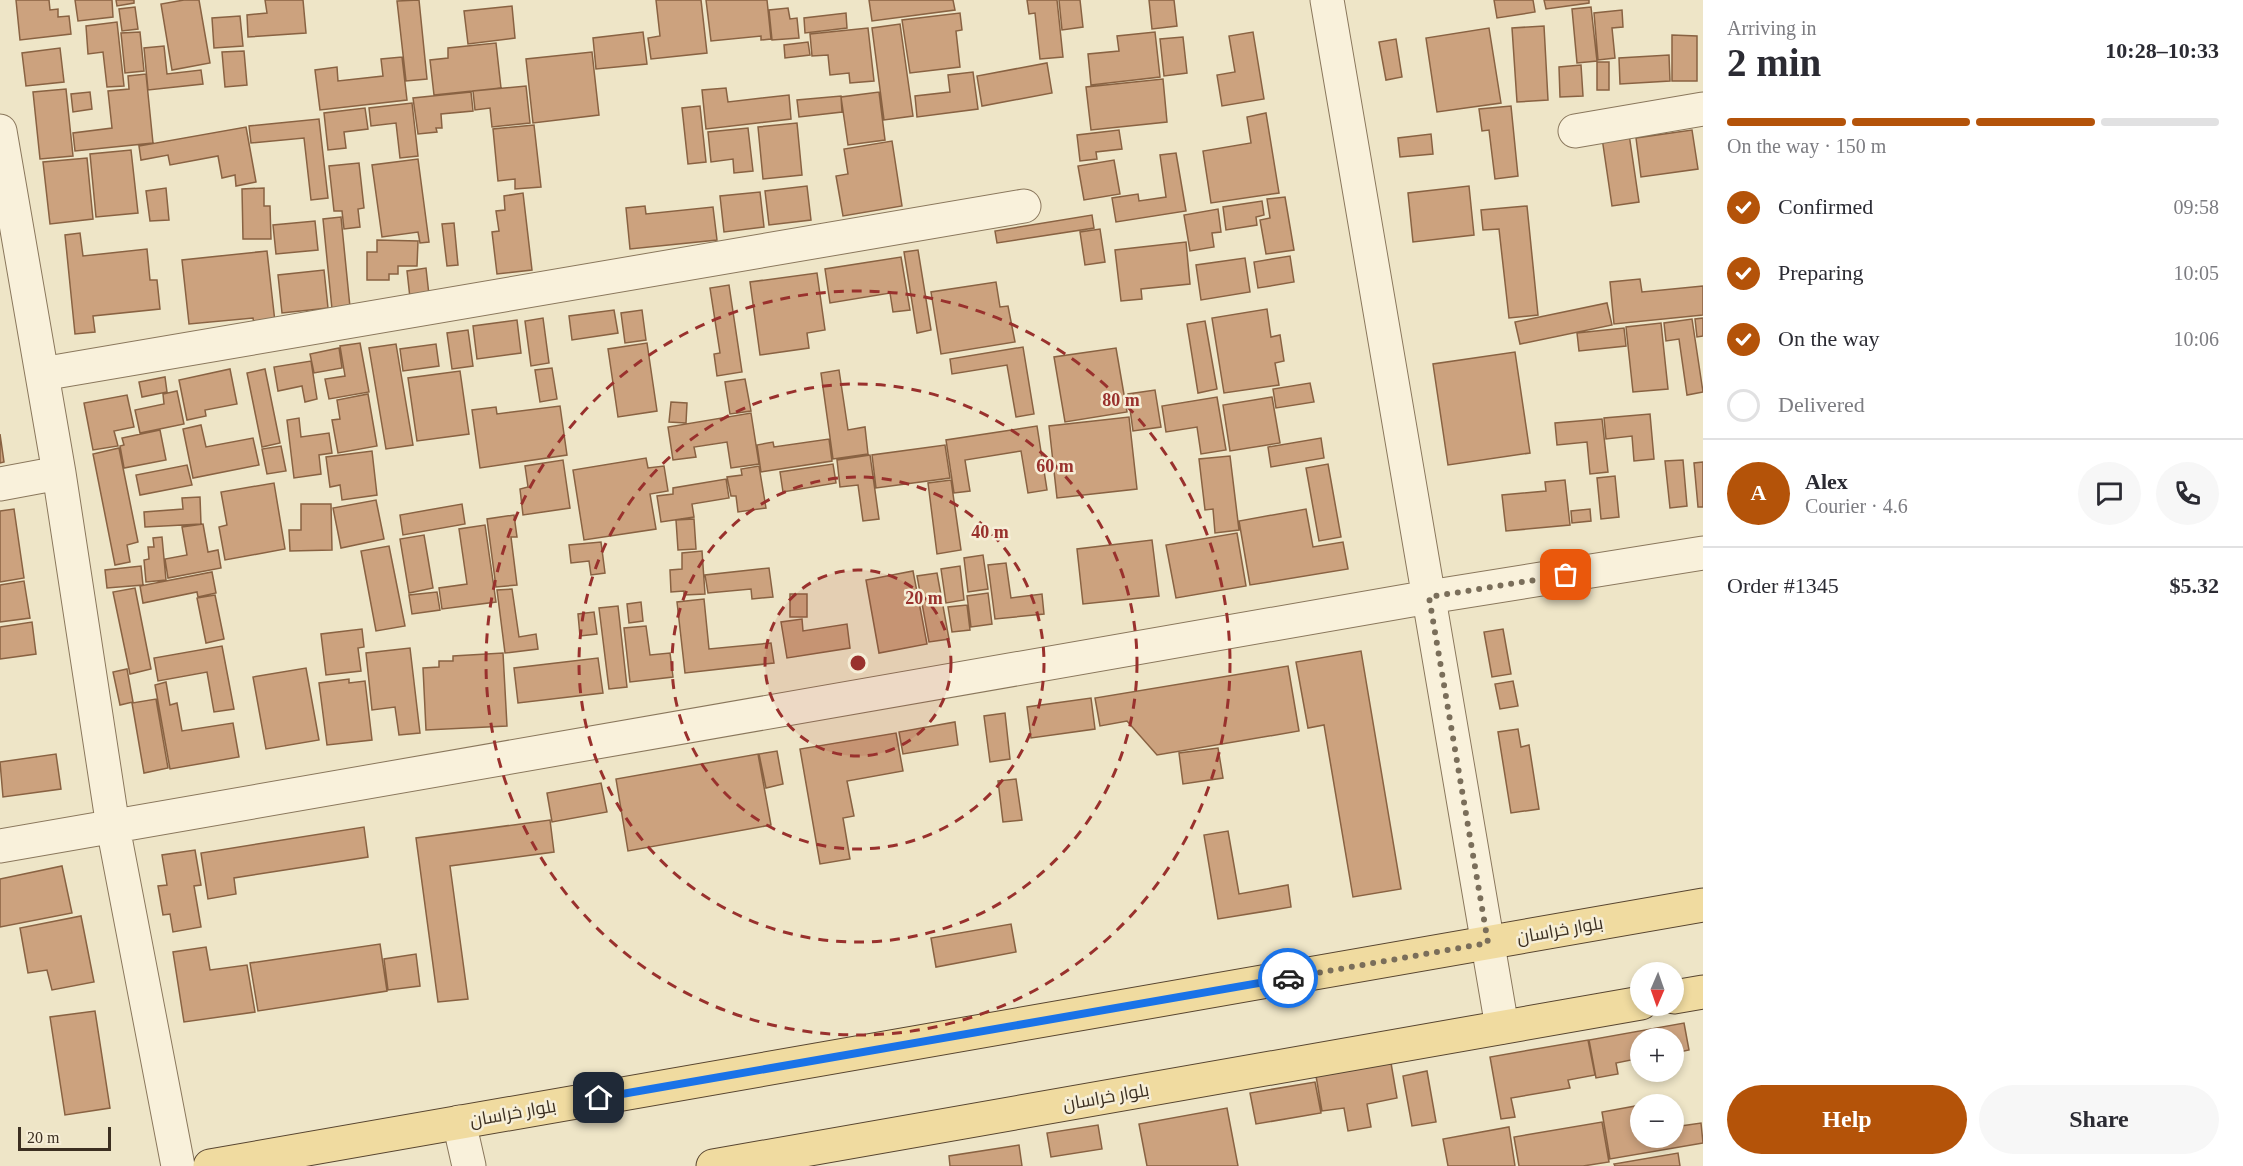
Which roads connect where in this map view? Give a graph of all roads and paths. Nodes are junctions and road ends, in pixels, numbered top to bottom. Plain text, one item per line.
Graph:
1 (1327, 0) edge
2 (1703, 109) edge
3 (1575, 131) dead end
4 (0, 136) edge
5 (1024, 206) dead end
6 (42, 374) junction
7 (59, 473) junction
8 (0, 484) edge
9 (1703, 553) edge
10 (1429, 597) junction
11 (113, 827) junction
12 (0, 846) edge
13 (1703, 905) edge
14 (1488, 943) junction
15 (1703, 992) edge
16 (1684, 995) edge
17 (1630, 1005) edge
18 (1502, 1027) junction
19 (459, 1122) junction
20 (178, 1166) edge
21 (210, 1166) edge
22 (469, 1166) edge
23 (713, 1166) edge

1 - 10 street
2 - 3 street
4 - 6 street
5 - 6 street
6 - 7 street
7 - 8 street
7 - 11 street
9 - 10 street
10 - 11 street
10 - 14 street
11 - 12 street
11 - 20 street
13 - 14 main road, بلوار خراسان
14 - 18 street
14 - 19 main road, بلوار خراسان
15 - 16 main road
17 - 18 main road, بلوار خراسان
18 - 23 main road, بلوار خراسان
19 - 21 main road, بلوار خراسان
19 - 22 street

